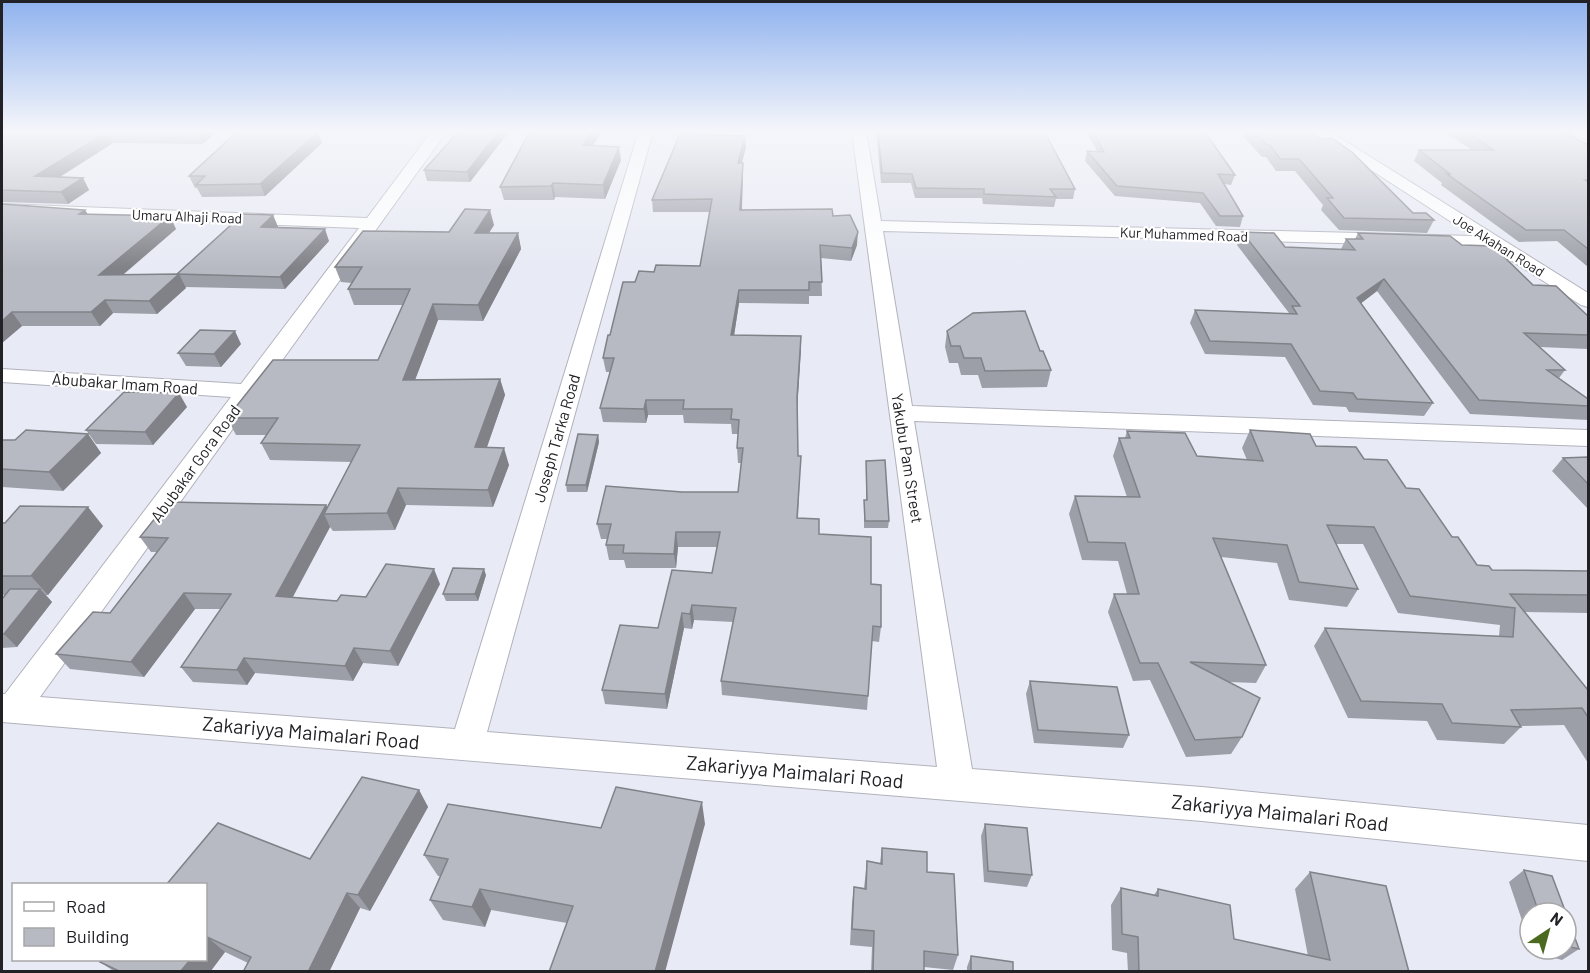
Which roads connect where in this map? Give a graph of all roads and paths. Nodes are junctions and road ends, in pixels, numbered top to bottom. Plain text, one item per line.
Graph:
1 (407, 176) edge
2 (633, 176) edge
3 (866, 176) edge
4 (1390, 176) edge
5 (2, 209) edge
6 (373, 223) junction
7 (873, 226) junction
8 (1495, 242) junction
9 (1588, 301) edge
10 (2, 375) edge
11 (249, 391) junction
12 (902, 413) junction
13 (1588, 438) edge
14 (7, 708) edge
15 (467, 745) junction
16 (957, 784) junction
17 (1588, 843) edge

1 - 6 street, Abubakar Gora Road
2 - 15 street, Joseph Tarka Road
3 - 7 street, Yakubu Pam Street
4 - 8 street, Joe Akahan Road
5 - 6 street, Umaru Alhaji Road
6 - 11 street, Abubakar Gora Road
7 - 8 street, Kur Muhammed Road
7 - 12 street, Yakubu Pam Street
8 - 9 street, Joe Akahan Road
10 - 11 street, Abubakar Imam Road
11 - 14 street, Abubakar Gora Road
12 - 13 street
12 - 16 street, Yakubu Pam Street
14 - 15 street, Zakariyya Maimalari Road
15 - 16 street, Zakariyya Maimalari Road
16 - 17 street, Zakariyya Maimalari Road

